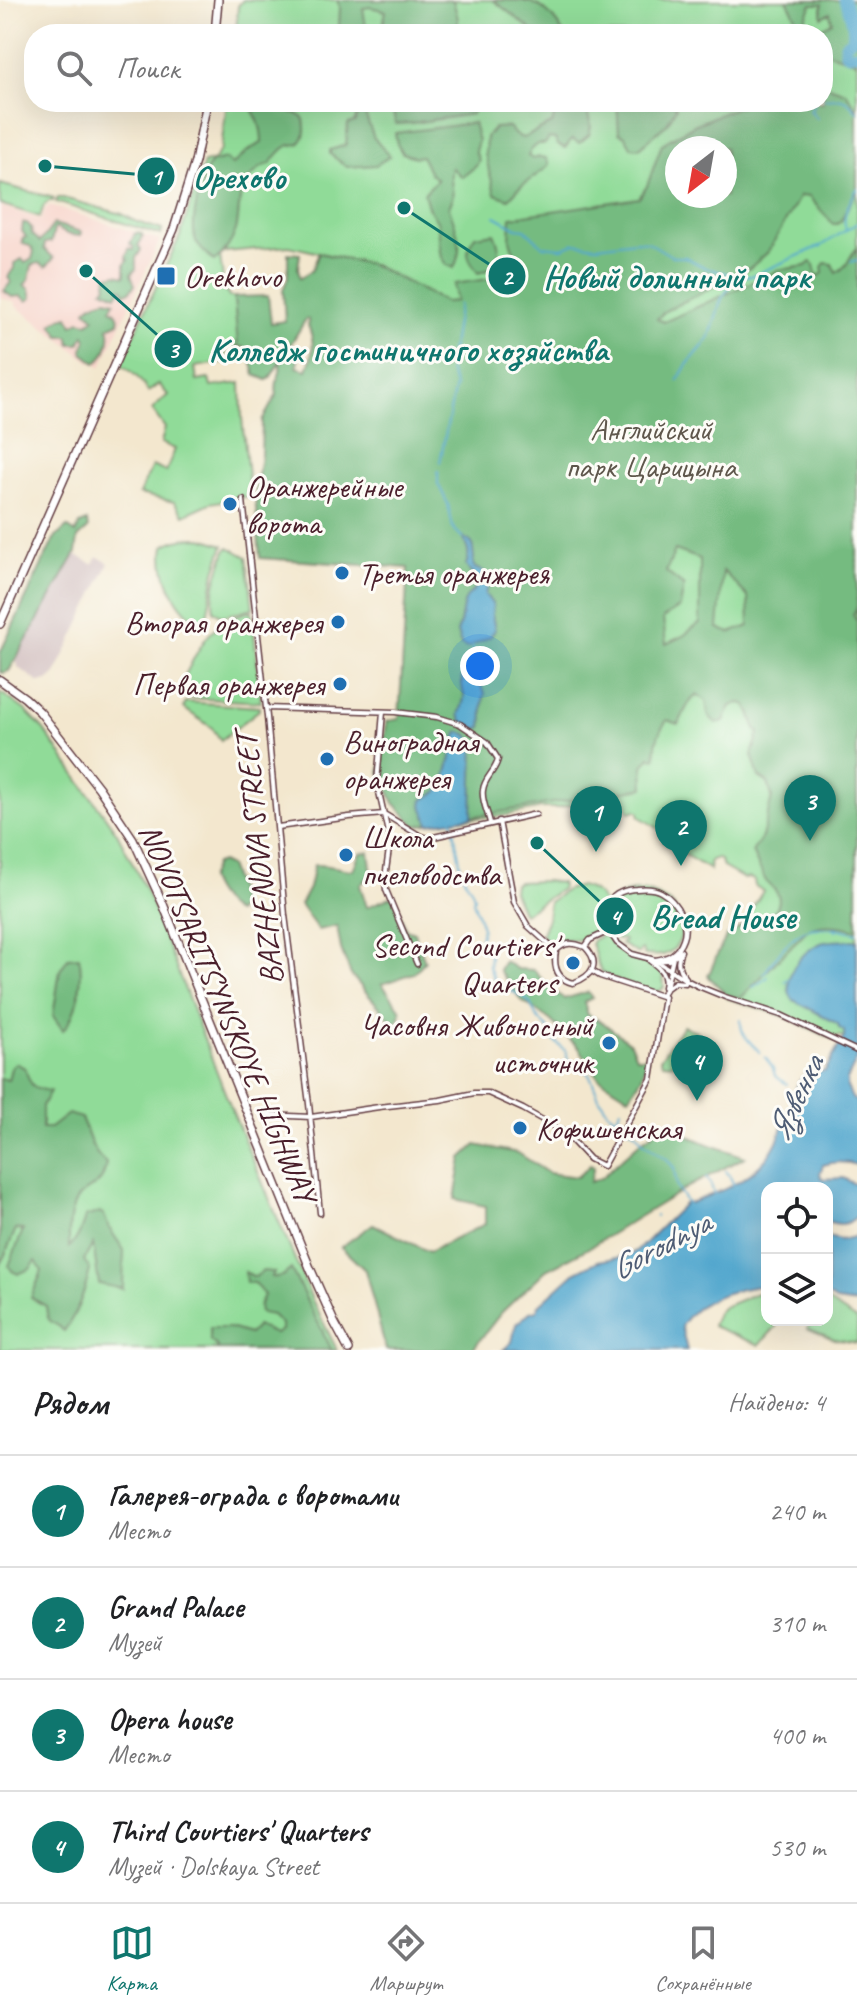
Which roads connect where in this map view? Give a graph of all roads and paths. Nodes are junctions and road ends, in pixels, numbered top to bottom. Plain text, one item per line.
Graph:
1 (218, 0) edge
2 (216, 24) edge
3 (205, 112) edge
4 (243, 500) dead end
5 (0, 624) edge
6 (0, 680) edge
7 (265, 708) junction
8 (383, 712) junction
9 (384, 814) junction
10 (536, 814) dead end
11 (499, 821) junction
12 (490, 823) junction
13 (278, 827) junction
14 (428, 838) junction
15 (390, 842) junction
16 (609, 931) junction
17 (585, 947) junction
18 (556, 951) junction
19 (673, 956) junction
20 (656, 960) junction
21 (417, 964) dead end
22 (670, 970) junction
23 (592, 971) junction
24 (686, 980) junction
25 (666, 988) junction
26 (661, 996) junction
27 (857, 1051) edge
28 (268, 1115) dead end
29 (311, 1117) junction
30 (320, 1213) dead end
31 (349, 1350) edge

1 - 2 main road
3 - 5 main road
4 - 7 street, BAZHENOVA STREET
6 - 31 main road, NOVOTSARITSYNSKOYE HIGHWAY
7 - 8 street
7 - 13 street, BAZHENOVA STREET
8 - 9 street
8 - 12 street
9 - 13 street
9 - 14 street
9 - 15 street
10 - 11 street
11 - 12 street
11 - 18 street
12 - 14 street
13 - 29 street, BAZHENOVA STREET
14 - 15 street
15 - 21 street
16 - 17 street
16 - 19 street
16 - 20 street
17 - 18 street
17 - 23 street
18 - 23 street
19 - 20 street
19 - 22 street
19 - 24 street
20 - 22 street
20 - 25 street
22 - 24 street
22 - 25 street
23 - 26 street
24 - 25 street
24 - 27 street
25 - 26 street
26 - 29 street
28 - 29 street
29 - 30 street, BAZHENOVA STREET

